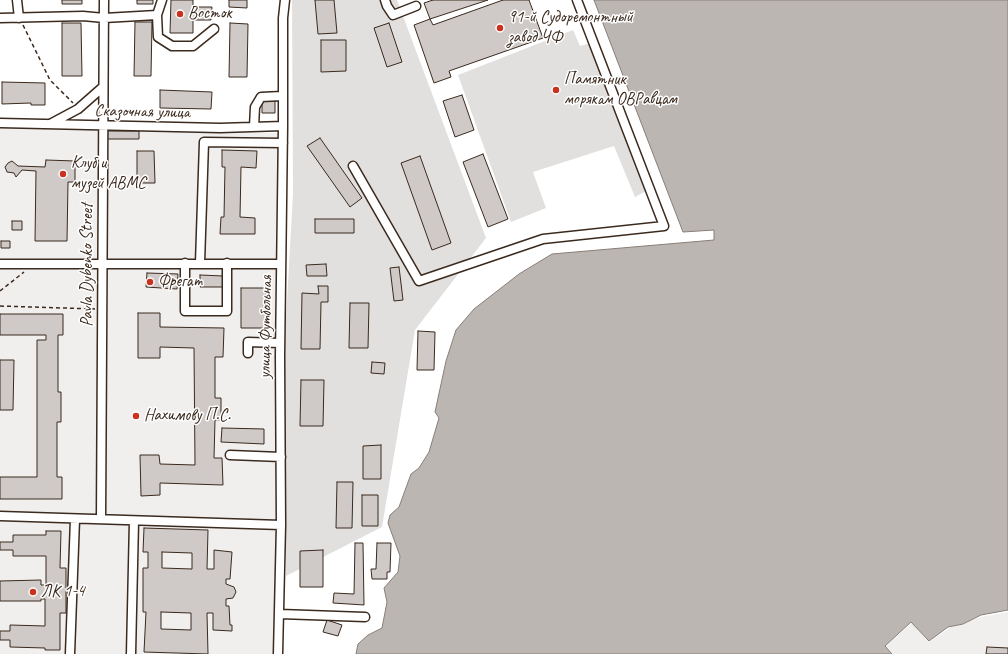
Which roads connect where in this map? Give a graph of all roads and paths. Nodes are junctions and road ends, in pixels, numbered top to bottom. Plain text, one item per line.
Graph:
1 (17, 0) edge
2 (104, 0) edge
3 (162, 0) edge
4 (284, 0) edge
5 (385, 0) edge
6 (577, 0) edge
7 (416, 6) dead end
8 (157, 15) junction
9 (0, 18) edge
10 (19, 18) junction
11 (104, 18) junction
12 (214, 29) dead end
13 (103, 87) junction
14 (282, 96) junction
15 (78, 109) junction
16 (0, 123) edge
17 (49, 124) junction
18 (103, 126) junction
19 (283, 126) junction
20 (254, 128) junction
21 (283, 143) junction
22 (353, 166) dead end
23 (185, 263) junction
24 (200, 263) junction
25 (227, 263) junction
26 (0, 264) edge
27 (35, 264) junction
28 (103, 264) junction
29 (281, 264) junction
30 (0, 292) edge
31 (0, 306) edge
32 (103, 310) junction
33 (280, 343) junction
34 (248, 353) dead end
35 (230, 455) dead end
36 (281, 457) junction
37 (0, 516) edge
38 (75, 519) junction
39 (101, 520) junction
40 (134, 521) junction
41 (281, 525) junction
42 (280, 614) junction
43 (365, 617) dead end
44 (70, 654) edge
45 (131, 654) edge
46 (278, 654) edge

1 - 10 street
2 - 11 street, Pavla Dybenko Street
3 - 8 street
4 - 14 street, улица Футбольная
5 - 7 street
6 - 22 street
8 - 11 street
8 - 12 street
9 - 10 street
10 - 11 street
10 - 15 path
11 - 13 street, Pavla Dybenko Street
13 - 15 street
13 - 18 street, Pavla Dybenko Street
14 - 19 street, улица Футбольная
14 - 20 street
15 - 17 street
16 - 17 street, Сказочная улица
17 - 18 street, Сказочная улица
18 - 20 street, Сказочная улица
18 - 28 street, Pavla Dybenko Street
19 - 20 street, Сказочная улица
19 - 21 street, улица Футбольная
21 - 24 street
21 - 29 street, улица Футбольная
23 - 24 street
23 - 25 street
23 - 28 street
24 - 25 street
25 - 29 street
26 - 27 street
27 - 28 street
27 - 30 path
28 - 32 street, Pavla Dybenko Street
29 - 33 street, улица Футбольная
31 - 32 path
32 - 39 street, Pavla Dybenko Street
33 - 34 street
33 - 36 street, улица Футбольная
35 - 36 street
36 - 41 street, улица Футбольная
37 - 38 street
38 - 39 street
38 - 44 street
39 - 40 street
40 - 41 street
40 - 45 street
41 - 42 street, улица Футбольная
42 - 43 street
42 - 46 street, улица Футбольная

